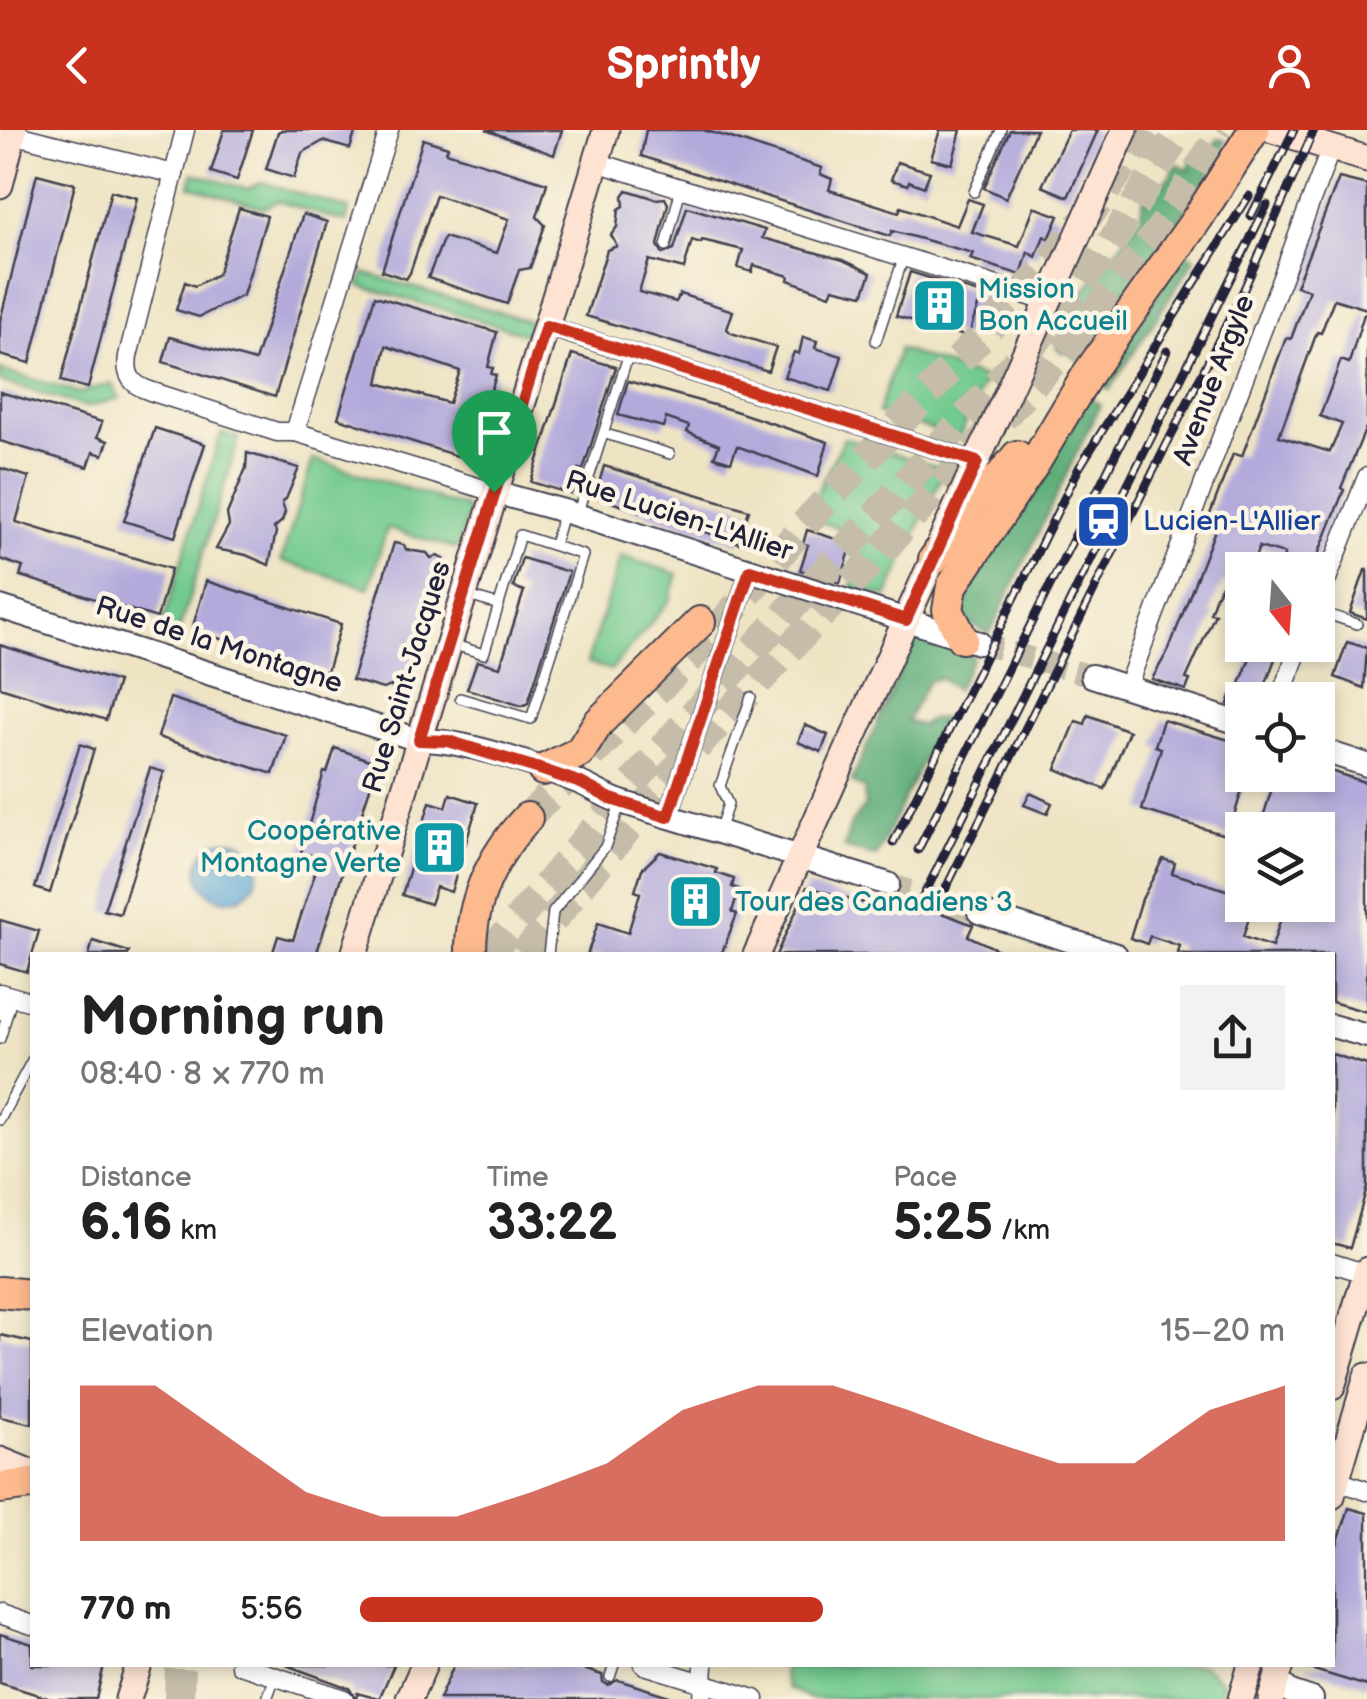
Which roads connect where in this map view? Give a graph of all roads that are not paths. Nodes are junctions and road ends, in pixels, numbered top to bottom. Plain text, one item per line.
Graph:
1 (185, 130) edge
2 (389, 130) edge
3 (606, 130) edge
4 (1001, 130) edge
5 (1125, 130) edge
6 (1254, 130) edge
7 (1273, 130) edge
8 (9, 132) edge
9 (1331, 148) junction
10 (1366, 155) edge
11 (596, 162) junction
12 (174, 174) junction
13 (0, 185) edge
14 (681, 188) junction
15 (974, 192) dead end
16 (666, 246) dead end
17 (904, 256) junction
18 (1049, 302) junction
19 (546, 326) junction
20 (876, 342) dead end
21 (629, 352) junction
22 (1089, 372) junction
23 (295, 432) junction
24 (610, 435) dead end
25 (670, 454) dead end
26 (977, 462) junction
27 (1367, 477) edge
28 (494, 492) junction
29 (571, 513) junction
30 (554, 545) junction
31 (934, 559) junction
32 (1335, 559) edge
33 (750, 570) junction
34 (462, 595) junction
35 (499, 604) junction
36 (0, 607) edge
37 (1335, 617) edge
38 (906, 620) junction
39 (700, 622) dead end
40 (1357, 624) dead end
41 (970, 640) joint
42 (447, 643) junction
43 (1092, 676) tunnel mouth
44 (1127, 687) junction
45 (752, 697) dead end
46 (460, 698) dead end
47 (1225, 719) edge
48 (419, 740) junction
49 (1335, 755) edge
50 (1367, 765) edge
51 (543, 770) junction
52 (616, 800) junction
53 (668, 817) junction
54 (527, 818) tunnel mouth
55 (718, 834) junction
56 (800, 858) junction
57 (888, 884) tunnel mouth
58 (979, 912) tunnel mouth
59 (355, 952) edge
60 (470, 952) edge
61 (548, 952) edge
62 (757, 952) edge
63 (1106, 952) edge
64 (6, 994) edge
65 (30, 1001) edge
66 (0, 1015) edge
67 (1335, 1027) edge
68 (1367, 1036) edge
69 (0, 1039) edge
70 (30, 1064) edge
71 (0, 1120) edge
72 (1335, 1263) edge
73 (1367, 1272) edge
74 (0, 1292) edge
75 (30, 1295) edge
76 (1367, 1376) edge
77 (1335, 1377) edge
78 (0, 1460) edge
79 (30, 1472) edge
80 (1335, 1482) edge
81 (30, 1484) edge
82 (1335, 1485) edge
83 (0, 1488) edge
84 (1367, 1491) edge
85 (0, 1614) edge
86 (30, 1624) edge
87 (138, 1667) edge
88 (246, 1667) edge
89 (423, 1667) edge
90 (613, 1667) edge
91 (651, 1667) edge
92 (1267, 1675) edge
93 (275, 1676) junction
94 (610, 1678) dead end
95 (702, 1682) edge
96 (722, 1694) edge
97 (128, 1699) edge
98 (267, 1699) edge
99 (344, 1699) edge
100 (408, 1699) edge
101 (754, 1699) edge
102 (1241, 1699) edge
103 (1312, 1699) edge

1 - 12 street
2 - 23 street
3 - 11 main road, Rue Saint-Jacques
4 - 15 lane
5 - 18 main road
6 - 22 main road
7 - 9 main road
8 - 12 street
8 - 13 main road
9 - 10 main road
9 - 44 street, Avenue Argyle
11 - 14 street
11 - 19 main road, Rue Saint-Jacques
12 - 23 street, Rue Lucien-L'Allier
14 - 16 lane
14 - 17 street
17 - 18 street
17 - 20 lane
18 - 26 main road
19 - 21 street
19 - 28 main road, Rue Saint-Jacques
21 - 26 street
21 - 29 lane
22 - 31 main road
22 - 41 main road
23 - 28 street, Rue Lucien-L'Allier
24 - 25 lane
26 - 31 main road
27 - 32 street
28 - 29 street, Rue Lucien-L'Allier
28 - 34 main road, Rue Saint-Jacques
29 - 30 lane
29 - 33 street, Rue Lucien-L'Allier
30 - 35 lane
30 - 46 lane
31 - 38 main road
33 - 38 street, Rue Lucien-L'Allier
33 - 53 street
34 - 35 lane
34 - 42 main road, Rue Saint-Jacques
35 - 42 lane
36 - 48 street, Rue de la Montagne
37 - 40 lane
38 - 41 street, Rue Lucien-L'Allier
38 - 56 main road
39 - 51 main road
42 - 48 main road, Rue Saint-Jacques
43 - 44 street
44 - 47 street
45 - 55 lane
48 - 51 street, Rue de la Montagne
48 - 52 street, Rue de la Montagne
48 - 59 main road, Rue Saint-Jacques
49 - 50 street
51 - 52 street, Rue de la Montagne
52 - 53 street, Rue de la Montagne
52 - 61 lane
53 - 55 street, Rue de la Montagne
54 - 60 main road
55 - 56 street, Rue de la Montagne
56 - 57 street, Rue de la Montagne
56 - 62 main road
58 - 63 street
64 - 65 street
64 - 66 lane
64 - 69 lane
67 - 68 street
70 - 71 lane
72 - 73 street
73 - 77 main road
74 - 75 main road
76 - 80 main road
78 - 79 main road
81 - 83 main road
82 - 84 street
85 - 86 street
87 - 97 main road
88 - 93 street
89 - 100 main road
90 - 94 lane
91 - 95 street
92 - 102 main road
92 - 103 street
93 - 98 lane
93 - 99 street
95 - 96 street
96 - 101 street

